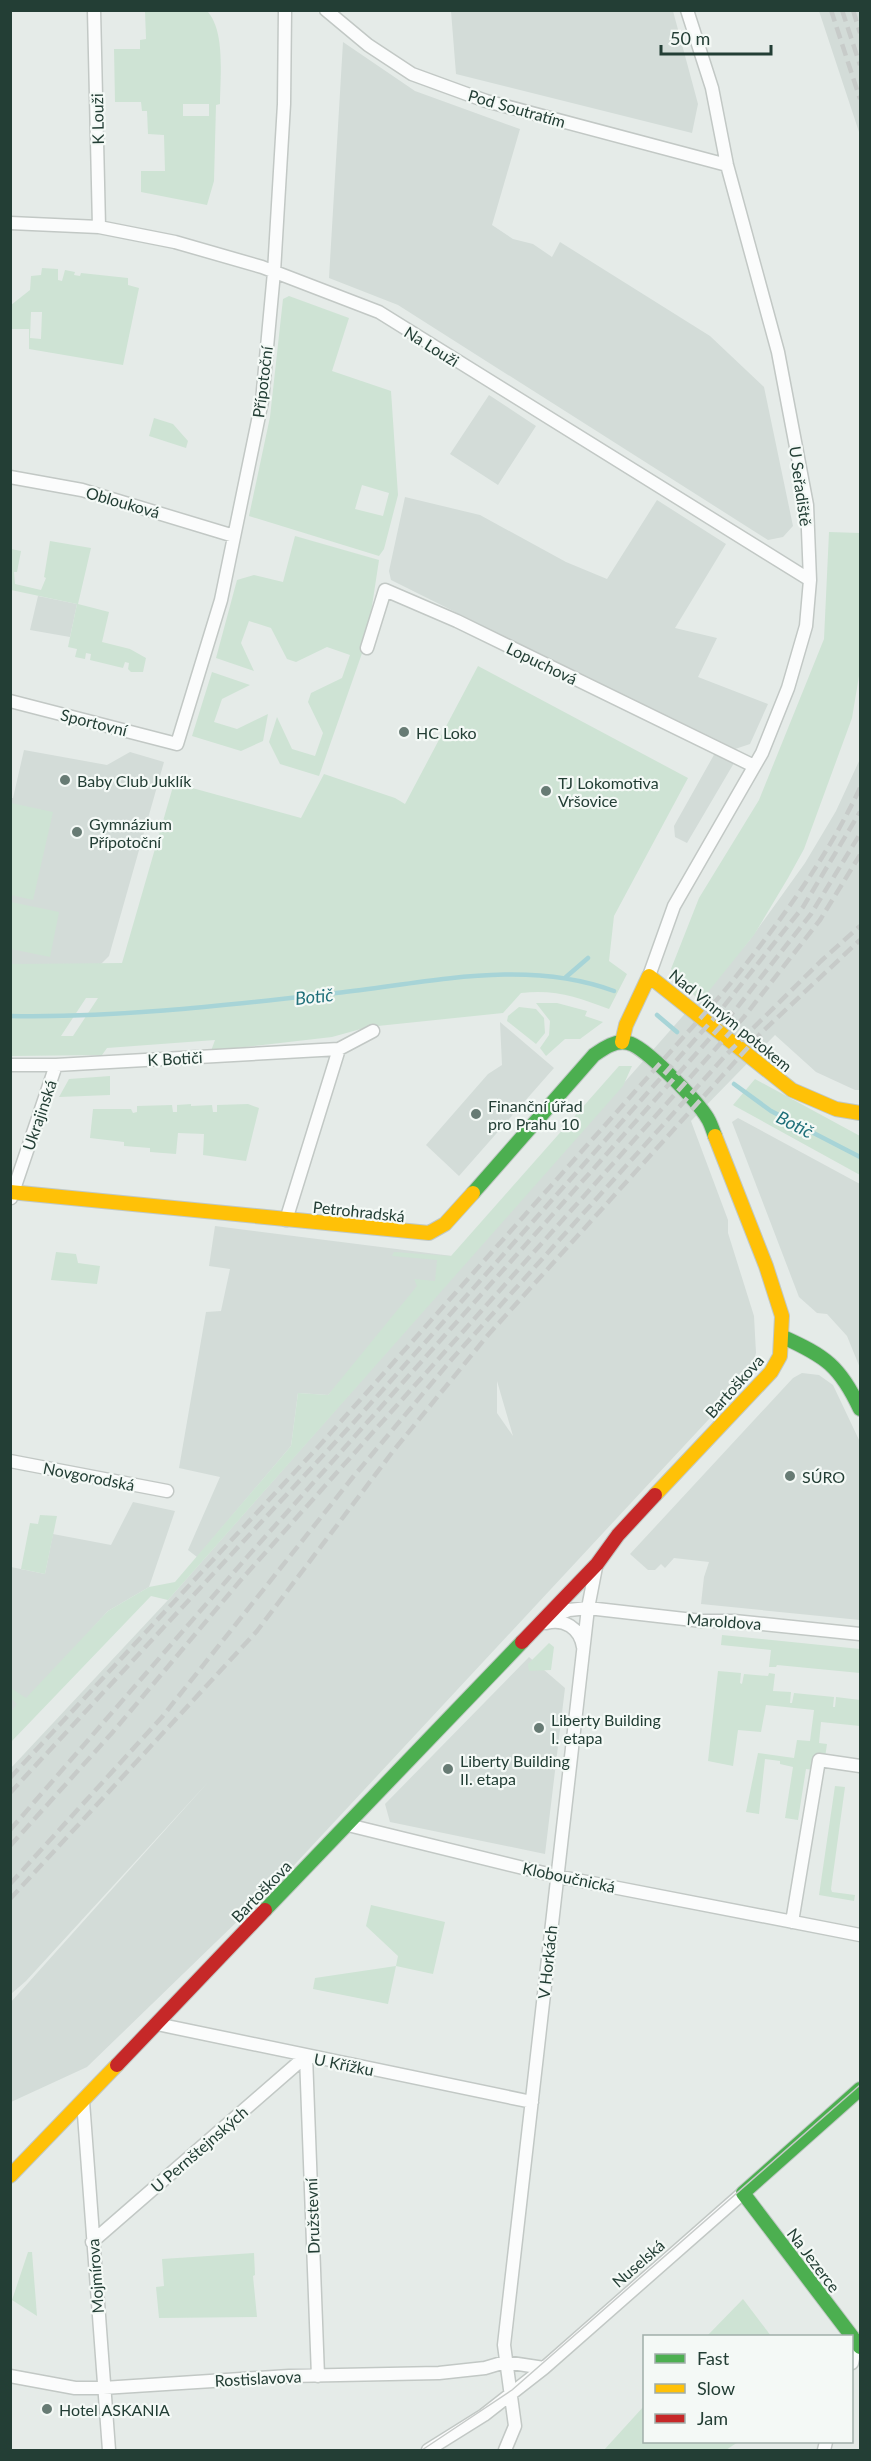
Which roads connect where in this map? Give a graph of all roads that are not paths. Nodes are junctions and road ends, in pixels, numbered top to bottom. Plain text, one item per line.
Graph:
1 (94, 10) edge
2 (285, 10) edge
3 (326, 10) edge
4 (687, 10) edge
5 (727, 165) junction
6 (10, 223) edge
7 (99, 227) junction
8 (274, 272) junction
9 (10, 477) edge
10 (234, 536) junction
11 (810, 580) junction
12 (367, 648) dead end
13 (10, 701) edge
14 (177, 744) joint
15 (754, 766) junction
16 (649, 976) junction
17 (373, 1031) dead end
18 (622, 1042) junction
19 (339, 1049) junction
20 (10, 1065) edge
21 (56, 1065) junction
22 (861, 1113) edge
23 (11, 1194) edge
24 (286, 1220) junction
25 (783, 1337) junction
26 (861, 1409) edge
27 (10, 1461) edge
28 (167, 1491) dead end
29 (597, 1564) junction
30 (588, 1608) junction
31 (535, 1629) junction
32 (861, 1634) edge
33 (583, 1652) junction
34 (861, 1767) edge
35 (348, 1825) junction
36 (556, 1876) junction
37 (792, 1922) junction
38 (861, 1935) edge
39 (157, 2024) junction
40 (306, 2056) junction
41 (861, 2088) edge
42 (83, 2101) junction
43 (532, 2102) junction
44 (10, 2176) edge
45 (743, 2193) junction
46 (92, 2242) junction
47 (859, 2340) edge
48 (853, 2360) edge
49 (505, 2362) junction
50 (544, 2368) junction
51 (10, 2376) edge
52 (318, 2376) junction
53 (103, 2388) junction
54 (513, 2393) junction
55 (109, 2451) edge
56 (428, 2451) edge
57 (505, 2451) edge

1 - 7 street, K Louži
2 - 8 street, Přípotoční
3 - 5 street, Pod Soutratím
4 - 5 street, U Seřadiště
5 - 11 street, U Seřadiště
6 - 7 street, Na Louži
7 - 8 street, Na Louži
8 - 10 street, Přípotoční
8 - 11 street, Na Louži
9 - 10 street, Oblouková
10 - 14 street, Přípotoční
11 - 15 street, U Seřadiště
12 - 15 street, Lopuchová
13 - 14 street, Sportovní
15 - 16 street, U Seřadiště
16 - 18 street, Nad Vinným potokem
16 - 22 street, Nad Vinným potokem
17 - 19 street, K Botiči
18 - 24 street, Petrohradská
18 - 25 street, Bartoškova
19 - 21 street, K Botiči
19 - 24 street
20 - 21 street, K Botiči
21 - 23 street, Ukrajinská
23 - 24 street, Petrohradská
25 - 26 street
25 - 29 street, Bartoškova
27 - 28 street, Novgorodská
29 - 30 street, V Horkách
29 - 31 street, Bartoškova
30 - 31 street, Bartoškova
30 - 32 street, Maroldova
30 - 33 street, V Horkách
31 - 33 street
31 - 35 street, Bartoškova
33 - 36 street, V Horkách
34 - 37 street
35 - 36 street, Kloboučnická
35 - 39 street, Bartoškova
36 - 37 street, Kloboučnická
36 - 43 street, V Horkách
37 - 38 street, Kloboučnická
39 - 40 street, U Křížku
39 - 42 street, Bartoškova
40 - 43 street, U Křížku
40 - 46 street, U Pernštejnských
40 - 52 street, Družstevní
41 - 45 street, Nuselská
42 - 44 street, Bartoškova
42 - 46 street, Mojmírova
43 - 49 street, V Horkách
45 - 47 street, Na Jezerce
45 - 50 street, Nuselská
46 - 53 street, Mojmírova
47 - 48 street
49 - 50 street
49 - 52 street, Rostislavova
49 - 54 street, V Horkách
50 - 54 street, Nuselská
51 - 53 street, Rostislavova
52 - 53 street, Rostislavova
53 - 55 street, Mojmírova
54 - 56 street, Nuselská
54 - 57 street, V Horkách

